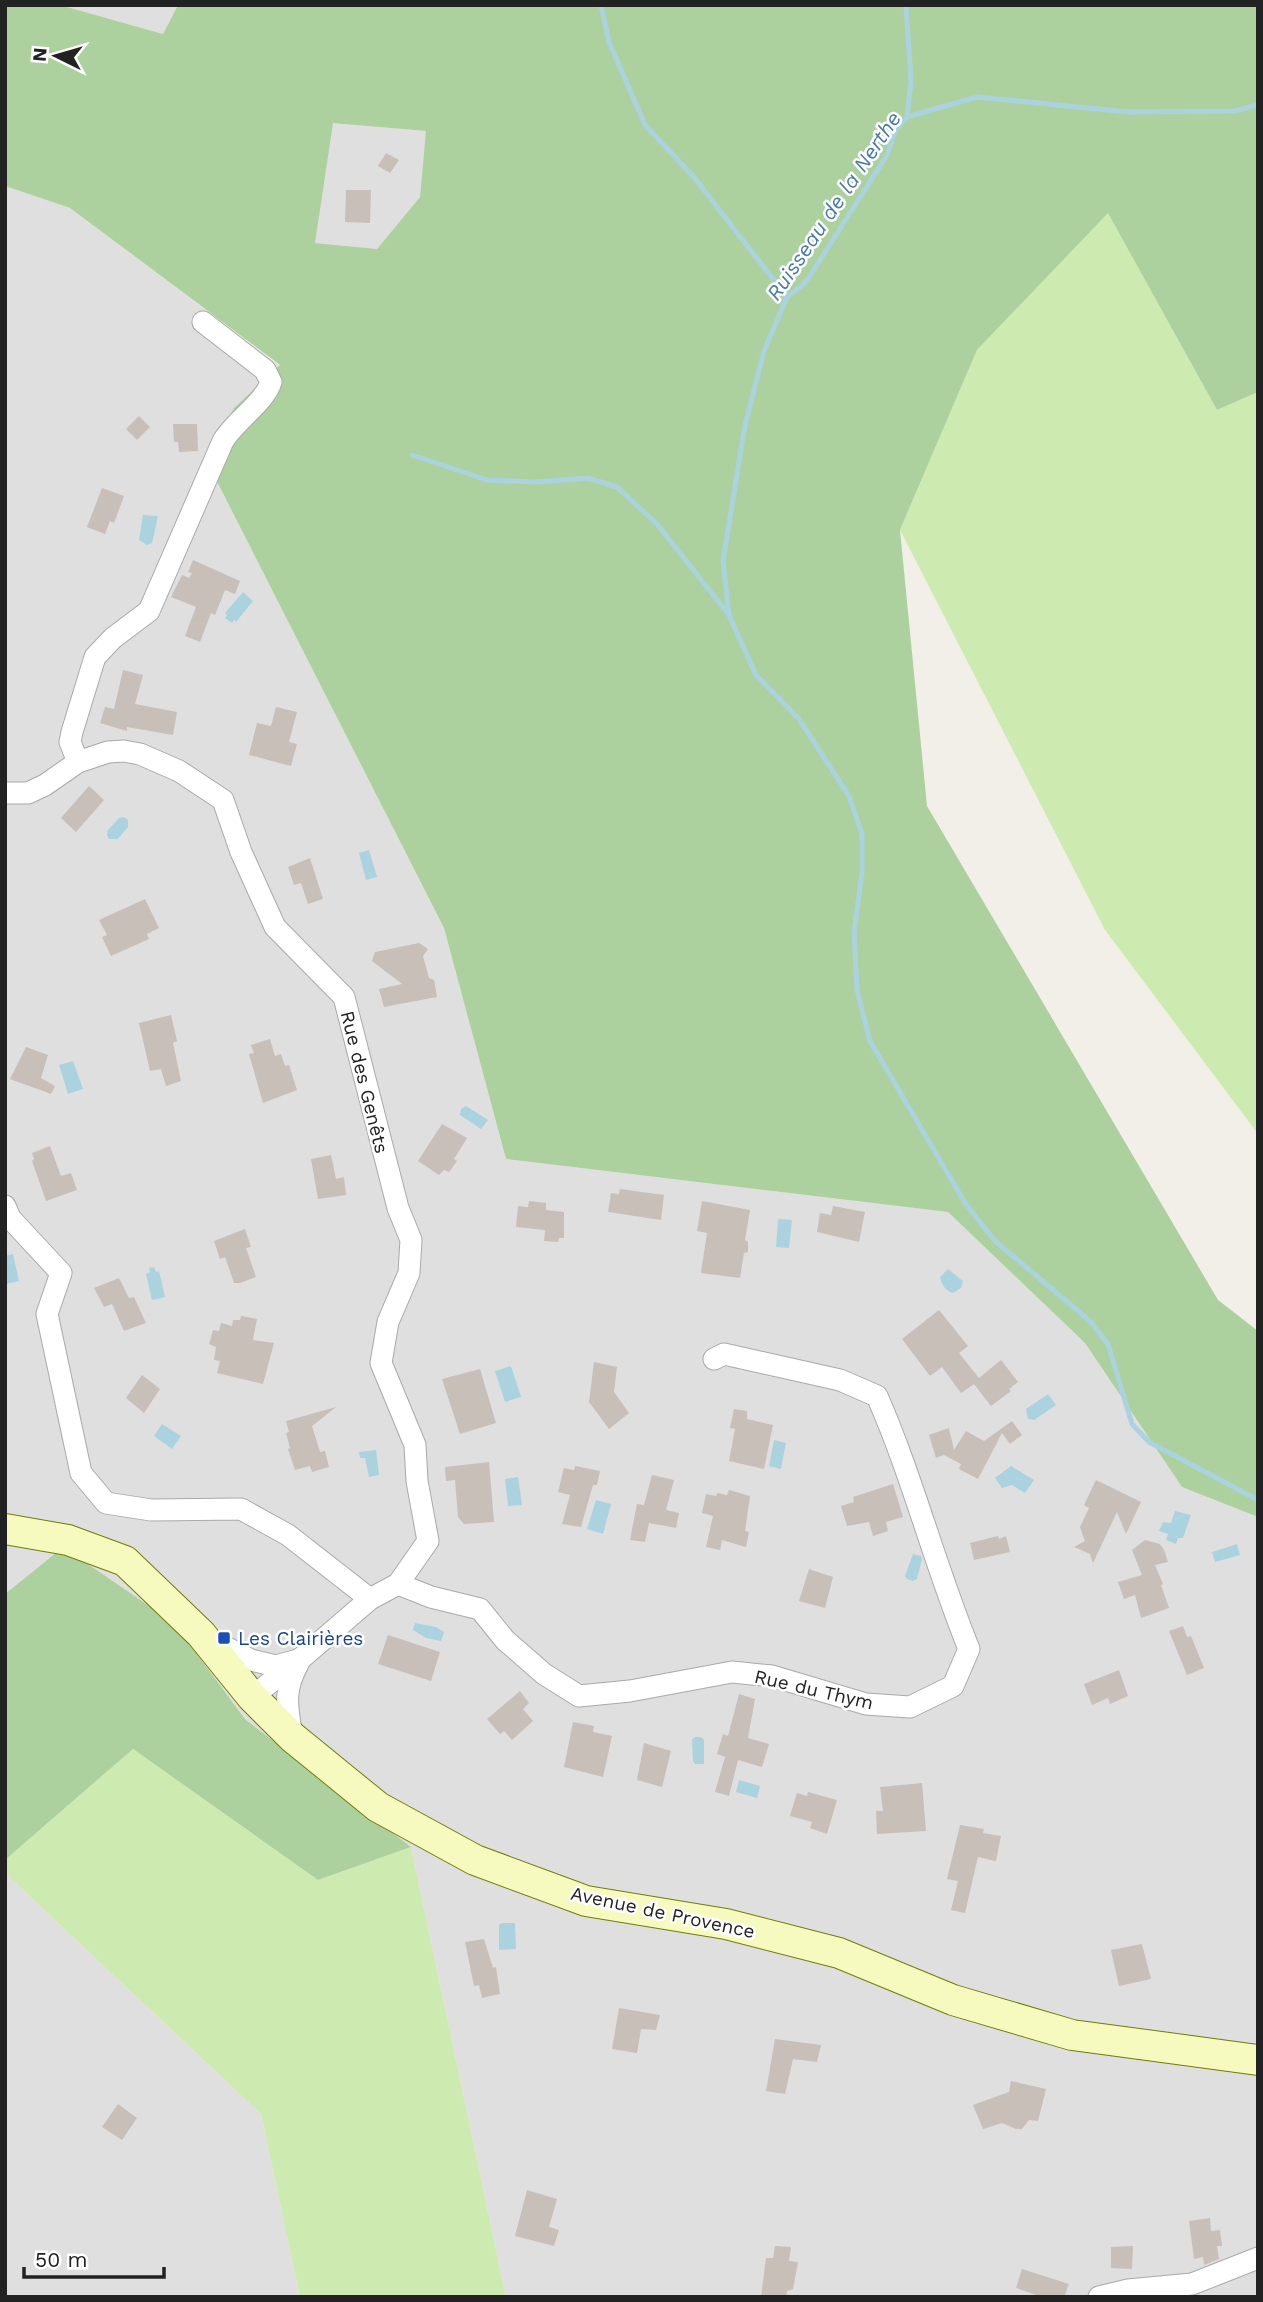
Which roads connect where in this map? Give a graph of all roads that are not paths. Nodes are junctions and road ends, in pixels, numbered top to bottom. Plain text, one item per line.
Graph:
1 (203, 322) dead end
2 (78, 762) junction
3 (5, 793) edge
4 (5, 1206) edge
5 (714, 1359) dead end
6 (5, 1529) edge
7 (398, 1584) junction
8 (370, 1599) junction
9 (201, 1634) junction
10 (300, 1660) junction
11 (253, 1697) junction
12 (292, 1737) junction
13 (1258, 2060) edge
14 (1258, 2258) edge
15 (1099, 2297) edge

1 - 2 street
2 - 3 street, Rue des Genêts
2 - 7 street, Rue des Genêts
4 - 8 street
5 - 7 street, Rue du Thym
6 - 9 street, Avenue de Provence
7 - 8 street, Rue des Genêts
8 - 10 street, Rue des Genêts
9 - 10 street
9 - 11 street, Avenue de Provence
10 - 11 street, Rue des Genêts
10 - 12 street
11 - 12 street, Avenue de Provence
12 - 13 street, Avenue de Provence
14 - 15 street

